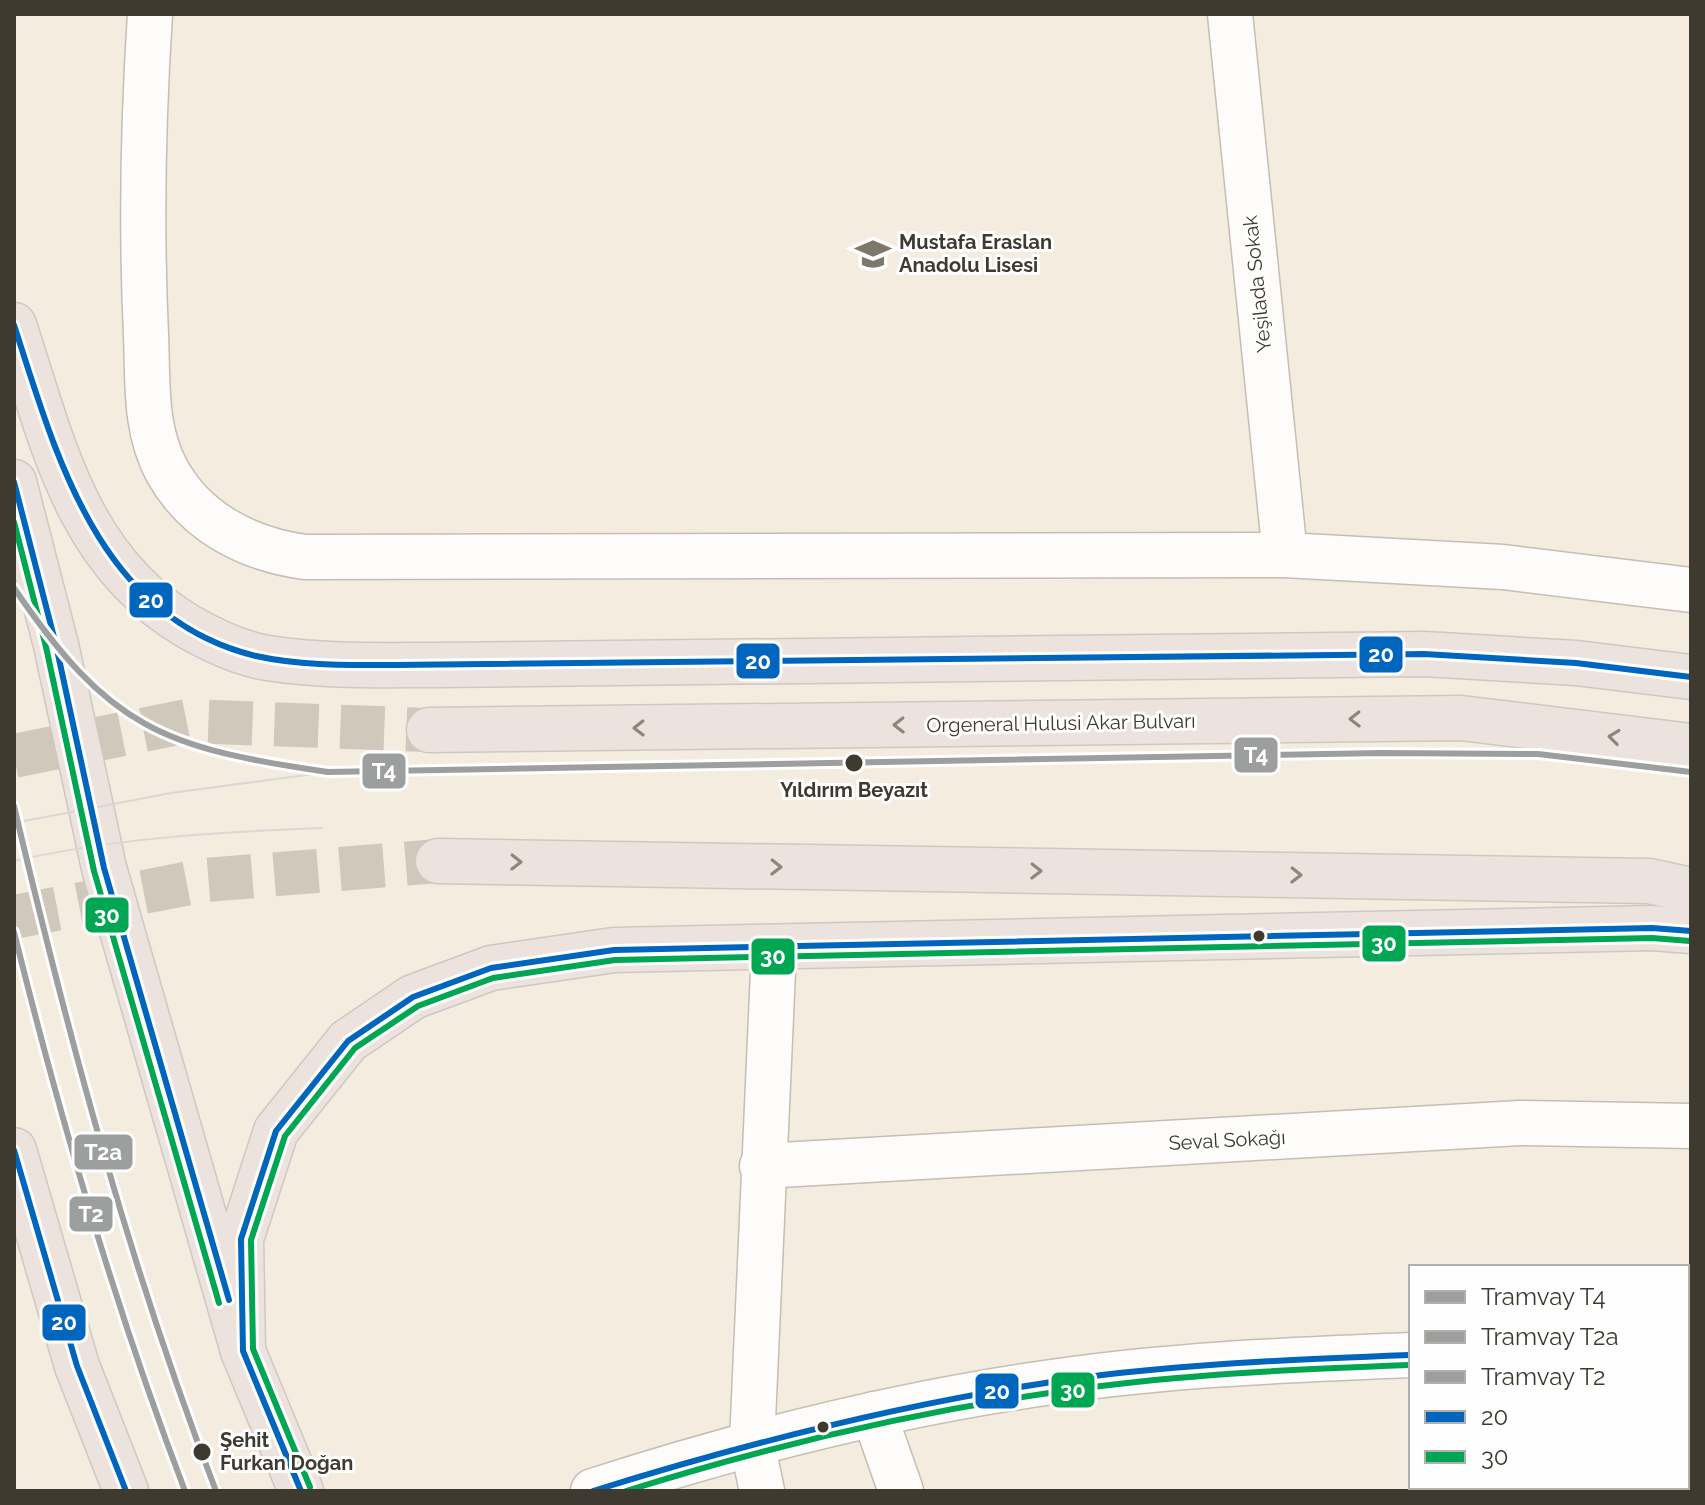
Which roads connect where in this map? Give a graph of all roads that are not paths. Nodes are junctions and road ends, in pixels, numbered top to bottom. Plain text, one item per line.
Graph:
1 (150, 14) edge
2 (1230, 14) edge
3 (14, 325) edge
4 (14, 482) edge
5 (1285, 555) junction
6 (1691, 590) edge
7 (1691, 677) edge
8 (429, 730) tunnel mouth
9 (1691, 746) edge
10 (438, 861) tunnel mouth
11 (1691, 890) edge
12 (1691, 931) edge
13 (774, 949) junction
14 (1691, 1126) edge
15 (14, 1150) edge
16 (762, 1166) junction
17 (14, 1263) edge
18 (243, 1351) junction
19 (1409, 1355) edge
20 (77, 1366) junction
21 (874, 1414) junction
22 (752, 1443) junction
23 (126, 1491) edge
24 (301, 1491) edge
25 (593, 1491) edge
26 (762, 1491) edge
27 (901, 1491) edge

1 - 5 street
2 - 5 street, Yeşilada Sokak
3 - 7 main road
4 - 18 main road
5 - 6 street
9 -> 8 main road, Orgeneral Hulusi Akar Bulvarı
10 -> 11 main road
12 - 13 main road
13 - 16 street
13 - 18 main road
14 - 16 street, Seval Sokağı
15 - 20 main road
16 - 22 street
17 - 20 main road
18 - 24 main road
19 - 21 street
20 - 23 main road
21 - 22 street
21 - 27 street
22 - 25 street
22 - 26 street

